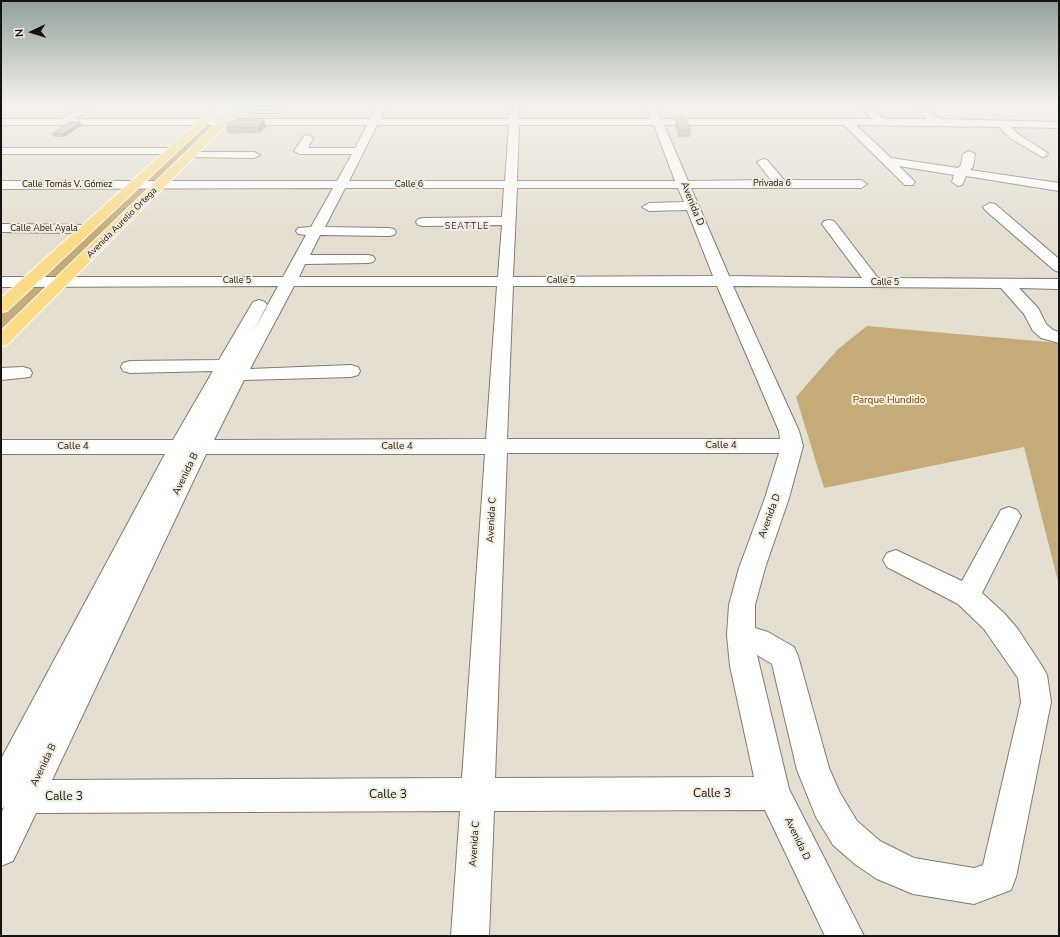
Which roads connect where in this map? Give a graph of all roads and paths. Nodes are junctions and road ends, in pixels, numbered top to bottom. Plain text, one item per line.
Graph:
1 (24, 148) edge
2 (174, 148) edge
3 (197, 148) edge
4 (302, 148) edge
5 (354, 148) edge
6 (512, 148) edge
7 (669, 148) edge
8 (874, 148) edge
9 (1032, 148) edge
10 (1, 151) edge
11 (19, 151) junction
12 (170, 151) junction
13 (352, 151) junction
14 (1042, 154) dead end
15 (190, 155) junction
16 (254, 155) dead end
17 (886, 160) junction
18 (763, 162) dead end
19 (1, 163) edge
20 (965, 169) junction
21 (1059, 175) edge
22 (909, 182) dead end
23 (684, 184) junction
24 (780, 184) junction
25 (861, 184) dead end
26 (1, 185) edge
27 (134, 185) junction
28 (160, 185) junction
29 (333, 185) junction
30 (509, 185) junction
31 (1059, 187) edge
32 (693, 206) junction
33 (649, 207) dead end
34 (990, 207) dead end
35 (508, 221) junction
36 (423, 222) dead end
37 (829, 224) dead end
38 (1, 228) edge
39 (86, 229) junction
40 (308, 231) junction
41 (389, 232) dead end
42 (368, 259) dead end
43 (300, 260) junction
44 (1059, 267) edge
45 (63, 280) junction
46 (281, 281) junction
47 (504, 281) junction
48 (723, 281) junction
49 (1, 282) edge
50 (28, 282) junction
51 (874, 283) junction
52 (1005, 283) junction
53 (1059, 284) edge
54 (1, 307) edge
55 (1059, 338) edge
56 (1, 341) edge
57 (130, 367) dead end
58 (232, 370) junction
59 (351, 371) dead end
60 (23, 373) dead end
61 (1, 374) edge
62 (792, 446) junction
63 (1, 447) edge
64 (189, 447) junction
65 (495, 447) junction
66 (1009, 516) dead end
67 (896, 560) dead end
68 (966, 596) junction
69 (741, 635) junction
70 (774, 793) junction
71 (10, 795) edge
72 (478, 795) junction
73 (1, 849) edge
74 (470, 936) edge
75 (845, 936) edge

1 - 11 street
2 - 12 main road, Avenida Aurelio Ortega
3 - 15 main road, Avenida Aurelio Ortega
4 - 13 street
5 - 13 street, Avenida B
6 - 30 street, Avenida C
7 - 23 street, Avenida D
8 - 17 street
9 - 14 street
10 - 11 street
11 - 12 street
11 - 19 street
12 - 27 main road, Avenida Aurelio Ortega
13 - 29 street, Avenida B
15 - 16 street
15 - 28 main road, Avenida Aurelio Ortega
17 - 20 street
17 - 22 street
18 - 24 street
20 - 21 street
20 - 31 street
23 - 24 street, Privada 6
23 - 30 street, Calle 6
23 - 32 street, Avenida D
24 - 25 street, Privada 6
26 - 27 street, Calle Tomás V. Gómez
27 - 28 street, Calle 6
27 - 39 main road, Avenida Aurelio Ortega
28 - 29 street, Calle 6
28 - 45 main road, Avenida Aurelio Ortega
29 - 30 street, Calle 6
29 - 40 street, Avenida B
30 - 35 street, Avenida C
32 - 33 street
32 - 48 street, Avenida D
34 - 44 street
35 - 36 street
35 - 47 street, Avenida C
37 - 51 street
38 - 39 street, Calle Abel Ayala
39 - 50 main road, Avenida Aurelio Ortega
40 - 41 street
40 - 43 street, Avenida B
40 - 46 street, Avenida B
42 - 43 street
43 - 46 street, Avenida B
45 - 46 street, Calle 5
45 - 50 street, Calle 5
45 - 56 main road, Avenida Aurelio Ortega
46 - 47 street, Calle 5
46 - 58 street, Avenida B
47 - 48 street, Calle 5
47 - 65 street, Avenida C
48 - 51 street, Calle 5
48 - 62 street, Avenida D
49 - 50 street, Calle 5
50 - 54 main road, Avenida Aurelio Ortega
51 - 52 street, Calle 5
52 - 53 street, Calle 5
52 - 55 street
57 - 58 street
58 - 59 street
58 - 64 street, Avenida B
60 - 61 street
62 - 65 street, Calle 4
62 - 69 street, Avenida D
63 - 64 street, Calle 4
64 - 65 street, Calle 4
64 - 71 street, Avenida B
65 - 72 street, Avenida C
66 - 68 street
67 - 68 street
68 - 69 street
69 - 70 street, Avenida D
70 - 72 street, Calle 3
70 - 75 street, Avenida D
71 - 72 street, Calle 3
71 - 73 street, Avenida B
72 - 74 street, Avenida C

